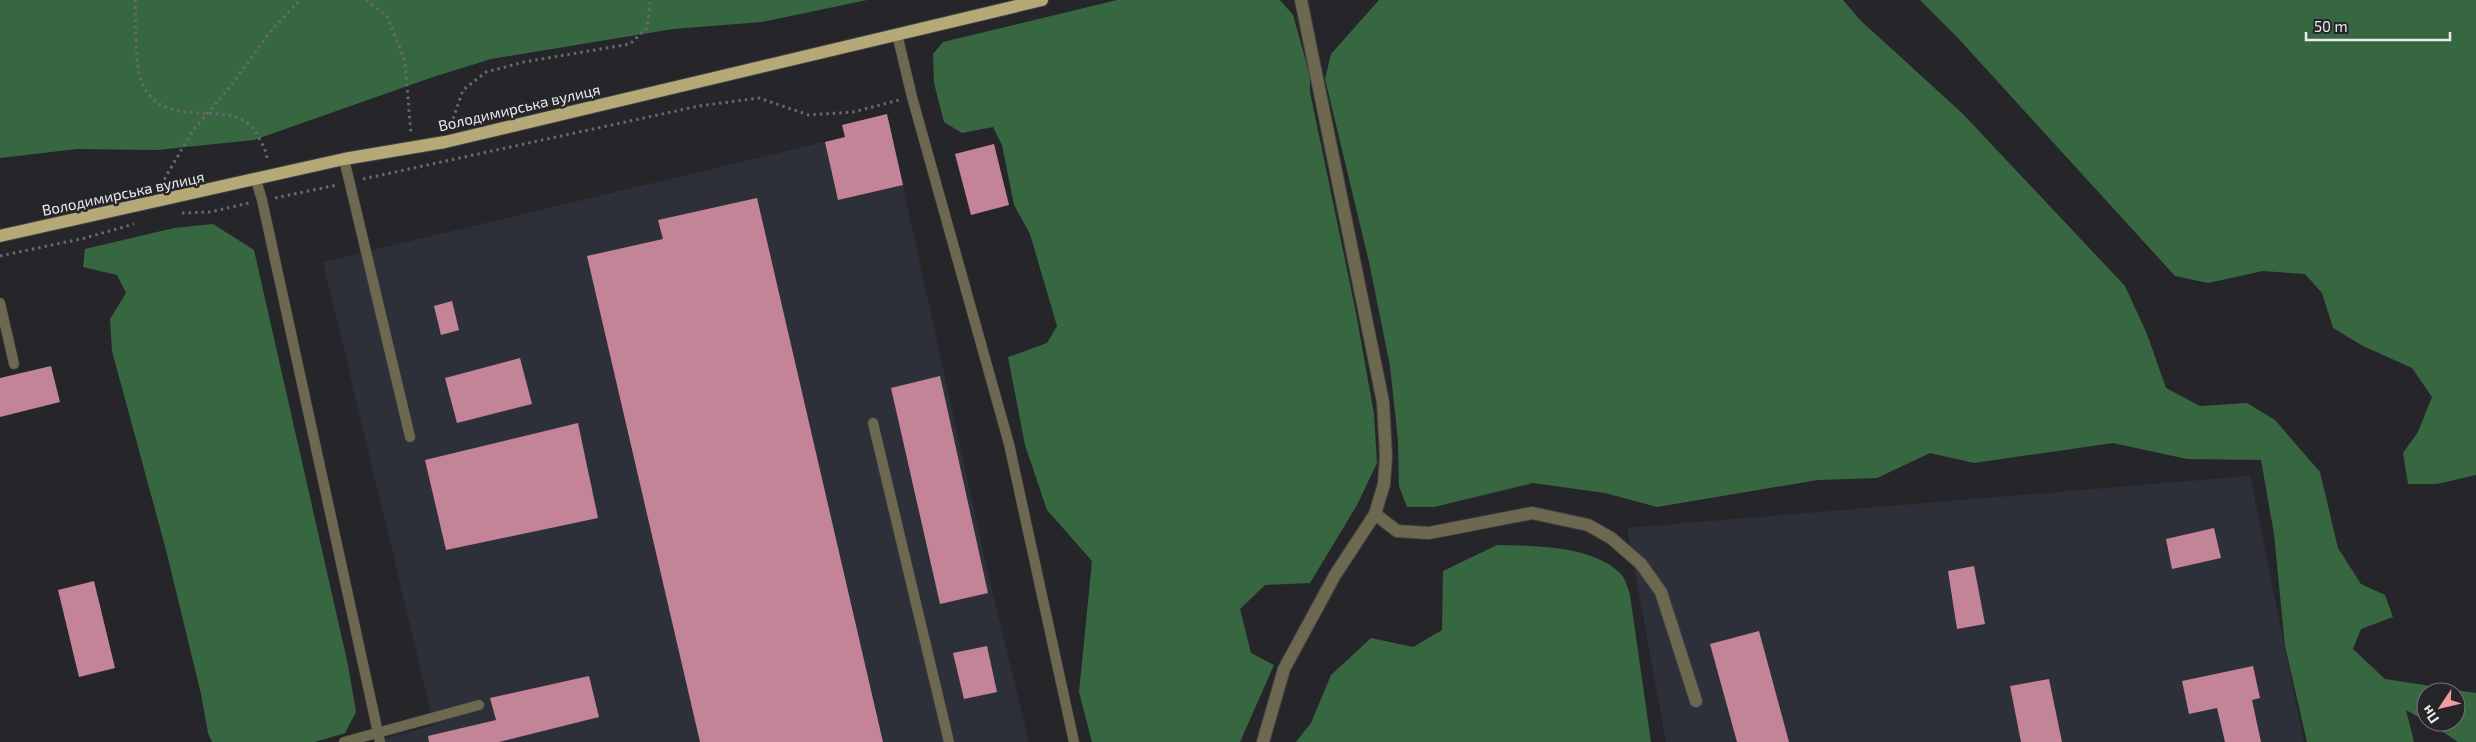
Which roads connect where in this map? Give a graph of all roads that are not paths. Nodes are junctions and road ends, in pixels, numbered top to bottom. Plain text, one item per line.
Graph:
1 (1042, 0) edge
2 (1301, 0) edge
3 (897, 34) junction
4 (344, 160) junction
5 (262, 179) junction
6 (0, 236) edge
7 (0, 303) edge
8 (14, 364) dead end
9 (873, 422) dead end
10 (410, 437) dead end
11 (1375, 514) junction
12 (1696, 701) dead end
13 (479, 705) dead end
14 (379, 737) edge
15 (344, 742) edge
16 (949, 742) edge
17 (1074, 742) edge
18 (1263, 742) edge

1 - 3 main road, Володимирська вулиця
2 - 11 street
3 - 4 main road, Володимирська вулиця
3 - 17 lane
4 - 5 main road, Володимирська вулиця
4 - 10 lane
5 - 6 main road, Володимирська вулиця
5 - 14 lane
7 - 8 lane
9 - 16 lane
11 - 12 street
11 - 18 street
13 - 14 lane
14 - 15 lane

